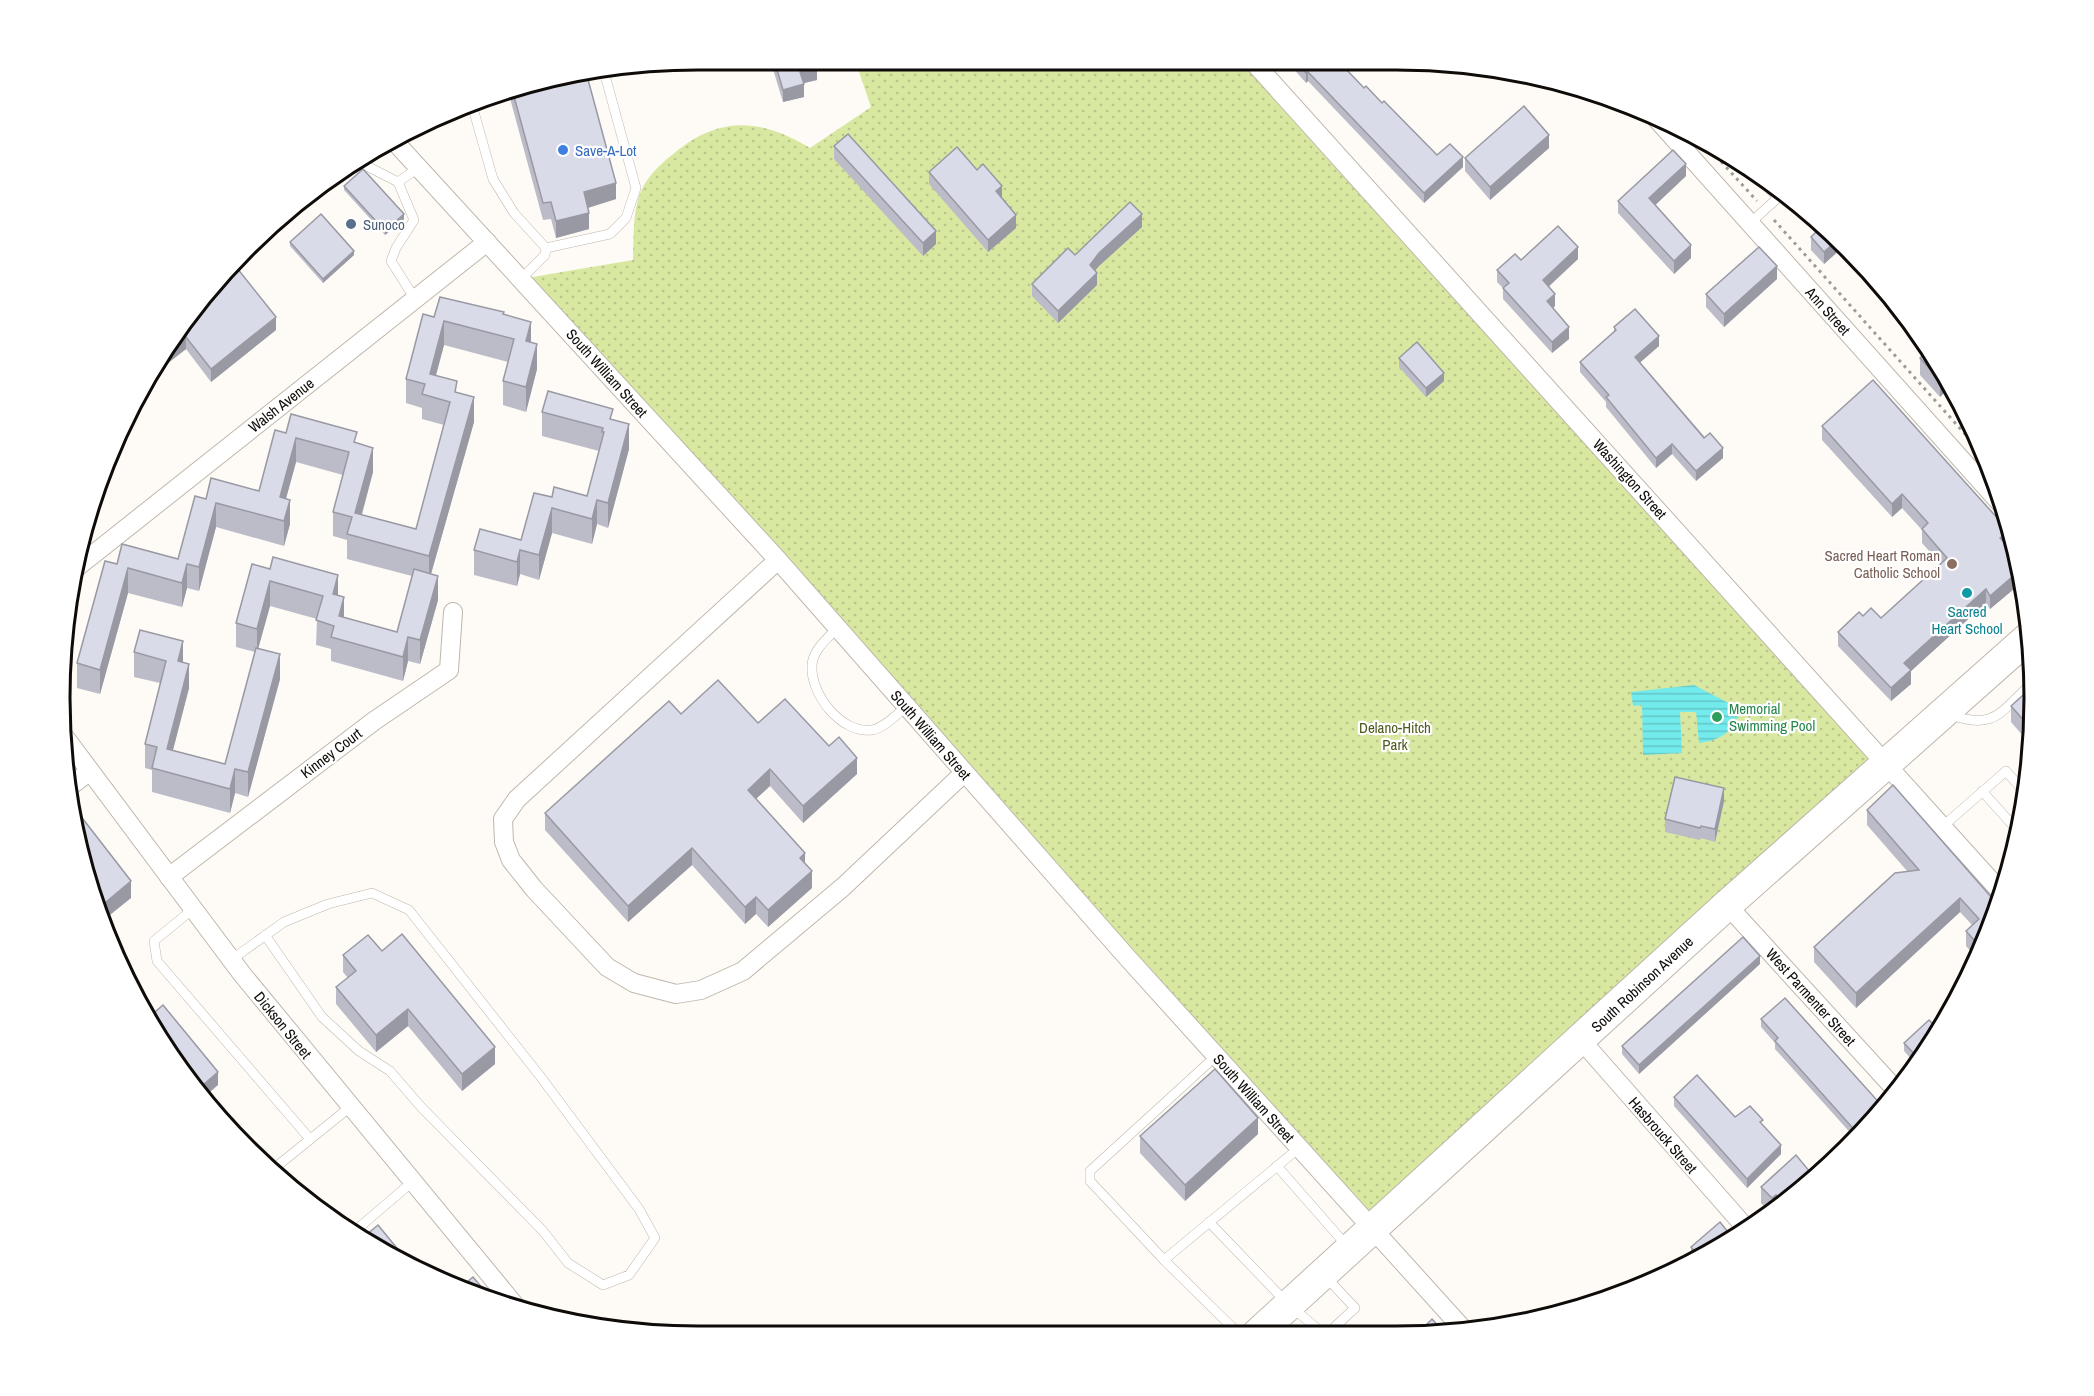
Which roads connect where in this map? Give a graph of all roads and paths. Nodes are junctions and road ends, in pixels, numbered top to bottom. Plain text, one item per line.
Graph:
1 (1261, 70) edge
2 (606, 78) edge
3 (474, 112) edge
4 (1669, 133) edge
5 (399, 147) edge
6 (1721, 162) edge
7 (366, 166) edge
8 (418, 168) junction
9 (398, 182) junction
10 (1777, 199) edge
11 (1765, 210) junction
12 (1750, 223) junction
13 (487, 242) junction
14 (546, 248) junction
15 (520, 279) junction
16 (415, 299) junction
17 (1965, 435) edge
18 (1987, 488) edge
19 (87, 559) edge
20 (778, 560) junction
21 (453, 612) dead end
22 (837, 628) junction
23 (2021, 644) edge
24 (2024, 691) edge
25 (906, 707) junction
26 (1943, 713) junction
27 (73, 748) edge
28 (1884, 765) junction
29 (90, 771) junction
30 (964, 773) junction
31 (76, 781) edge
32 (2017, 784) edge
33 (1982, 791) junction
34 (2010, 823) edge
35 (1942, 828) junction
36 (169, 876) junction
37 (1995, 885) edge
38 (1727, 904) junction
39 (193, 909) junction
40 (265, 935) junction
41 (231, 960) junction
42 (1581, 1040) junction
43 (1216, 1056) junction
44 (1891, 1084) edge
45 (350, 1107) junction
46 (310, 1139) junction
47 (1299, 1148) junction
48 (278, 1165) edge
49 (1277, 1166) junction
50 (411, 1182) junction
51 (1209, 1222) junction
52 (1741, 1222) edge
53 (360, 1227) edge
54 (1375, 1229) junction
55 (1351, 1250) junction
56 (1164, 1260) junction
57 (1324, 1274) junction
58 (506, 1295) edge
59 (1289, 1305) junction
60 (1457, 1322) edge
61 (1231, 1326) edge
62 (1266, 1326) edge
63 (1315, 1326) edge
64 (1334, 1326) edge

1 - 28 street, Washington Street
2 - 14 lane
3 - 14 lane
4 - 12 street, Ann Street
5 - 8 street, South William Street
6 - 11 path
7 - 9 lane
8 - 9 lane
8 - 13 street, South William Street
9 - 16 lane
10 - 11 lane
11 - 12 lane
11 - 17 path
12 - 18 street, Ann Street
13 - 15 street, South William Street
13 - 16 street, Walsh Avenue
14 - 15 lane
15 - 20 street, South William Street
16 - 19 street, Walsh Avenue
20 - 22 street, South William Street
20 - 30 street
21 - 36 street, Kinney Court
22 - 25 street, South William Street
22 - 25 lane
23 - 26 highway, South Robinson Avenue
24 - 26 lane
25 - 30 street, South William Street
26 - 28 highway, South Robinson Avenue
27 - 29 street, Dickson Street
28 - 35 street, Washington Street
28 - 38 highway, South Robinson Avenue
29 - 31 street
29 - 36 street, Dickson Street
30 - 43 street, South William Street
32 - 33 lane
33 - 34 lane
33 - 35 lane
35 - 37 street, Washington Street
36 - 39 street, Dickson Street
38 - 42 highway, South Robinson Avenue
38 - 44 street, West Parmenter Street
39 - 41 street, Dickson Street
39 - 46 lane
40 - 40 lane
40 - 41 lane
41 - 45 street, Dickson Street
42 - 52 street, Hasbrouck Street
42 - 54 highway, South Robinson Avenue
43 - 47 street, South William Street
43 - 56 lane
45 - 46 lane
45 - 50 street, Dickson Street
46 - 48 lane
47 - 49 lane
47 - 54 street, South William Street
49 - 51 lane
49 - 55 lane
50 - 53 lane
50 - 58 street, Dickson Street
51 - 56 lane
51 - 59 lane
54 - 55 highway, South Robinson Avenue
54 - 60 street, South William Street
55 - 57 highway, South Robinson Avenue
56 - 61 lane
57 - 59 highway, South Robinson Avenue
57 - 64 lane
59 - 62 highway, South Robinson Avenue
59 - 63 lane

